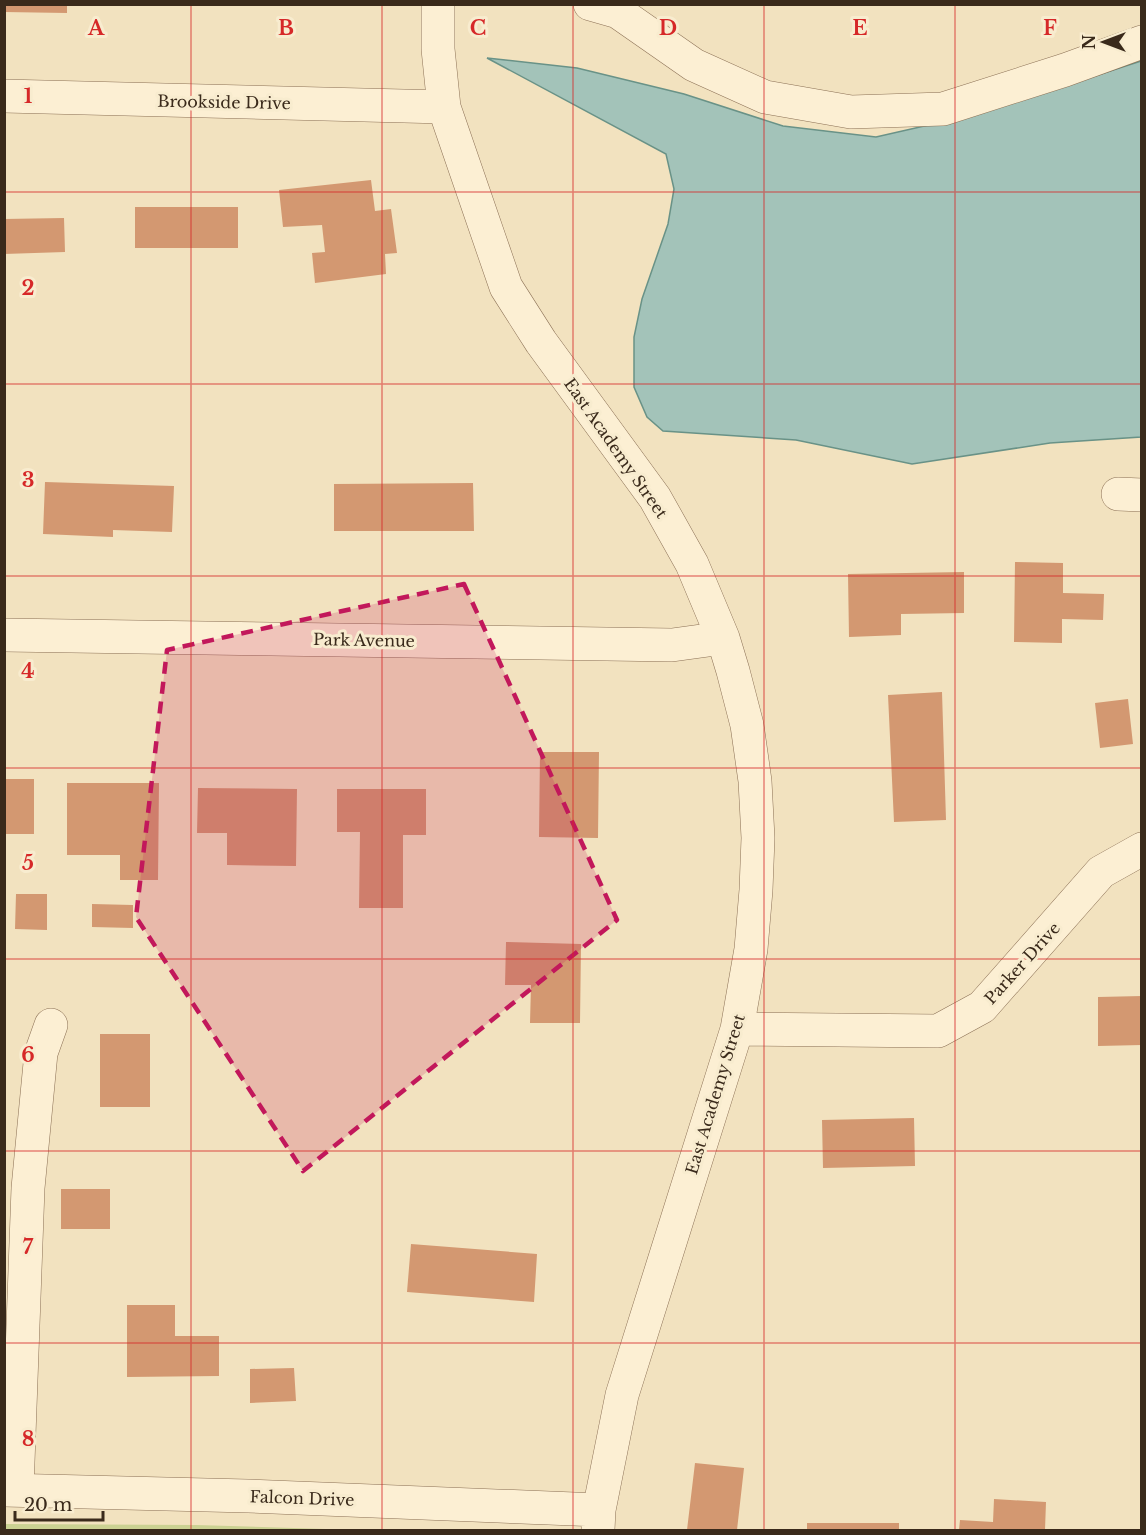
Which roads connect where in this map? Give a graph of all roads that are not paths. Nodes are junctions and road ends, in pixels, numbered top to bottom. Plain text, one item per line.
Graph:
1 (438, 4) edge
2 (590, 4) edge
3 (1142, 42) edge
4 (4, 96) edge
5 (444, 107) junction
6 (4, 635) edge
7 (723, 638) junction
8 (1142, 849) edge
9 (51, 1025) dead end
10 (737, 1029) junction
11 (17, 1166) edge
12 (11, 1490) edge
13 (599, 1520) edge

1 - 5 street, East Academy Street
2 - 3 street
4 - 5 street, Brookside Drive
5 - 7 street, East Academy Street
6 - 7 street, Park Avenue
7 - 10 street, East Academy Street
8 - 10 street, Parker Drive
9 - 11 street
10 - 13 street, East Academy Street
11 - 12 street
12 - 13 street, Falcon Drive

